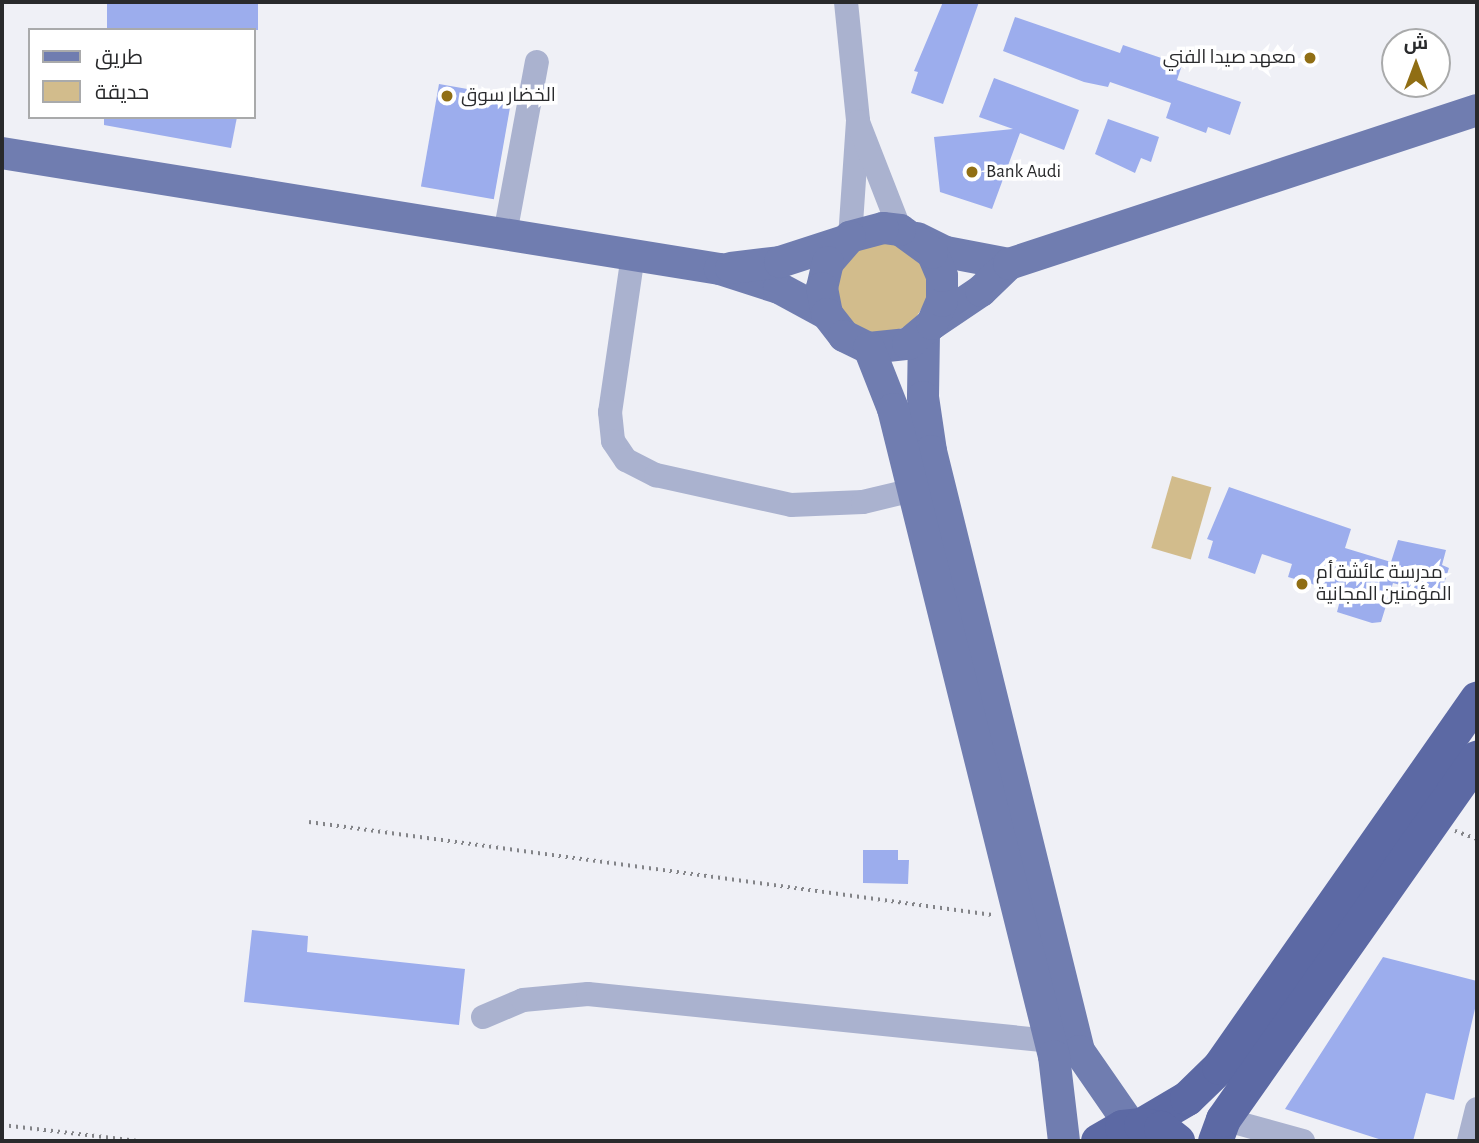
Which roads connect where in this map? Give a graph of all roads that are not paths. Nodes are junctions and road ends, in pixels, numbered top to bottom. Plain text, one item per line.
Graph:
1 (846, 2) edge
2 (537, 62) dead end
3 (1477, 110) edge
4 (858, 121) junction
5 (2, 153) edge
6 (907, 233) junction
7 (505, 234) junction
8 (847, 239) junction
9 (633, 255) junction
10 (1009, 264) junction
11 (720, 269) junction
12 (827, 314) junction
13 (928, 328) junction
14 (869, 348) junction
15 (913, 490) junction
16 (1477, 698) edge
17 (1477, 757) edge
18 (483, 1017) dead end
19 (1050, 1041) junction
20 (1477, 1109) edge
21 (1136, 1126) junction
22 (1219, 1130) edge
23 (1064, 1141) edge
24 (1098, 1141) edge
25 (1177, 1141) edge
26 (1303, 1141) edge
27 (1469, 1141) edge

1 - 4 street
2 - 7 street
3 - 10 main road
4 - 6 street
4 - 8 street
5 - 7 main road
6 - 8 main road
6 - 10 main road
6 - 13 main road
7 - 9 main road
8 - 11 main road
8 - 12 main road
9 - 11 main road
9 - 15 street
10 - 13 main road
11 - 12 main road
12 - 14 main road
13 - 14 main road
13 - 21 main road
14 - 15 main road
15 - 19 main road
16 - 21 highway
17 - 22 highway
18 - 19 street
19 - 23 main road
20 - 27 street
21 - 24 highway
21 - 25 highway
22 - 26 street

